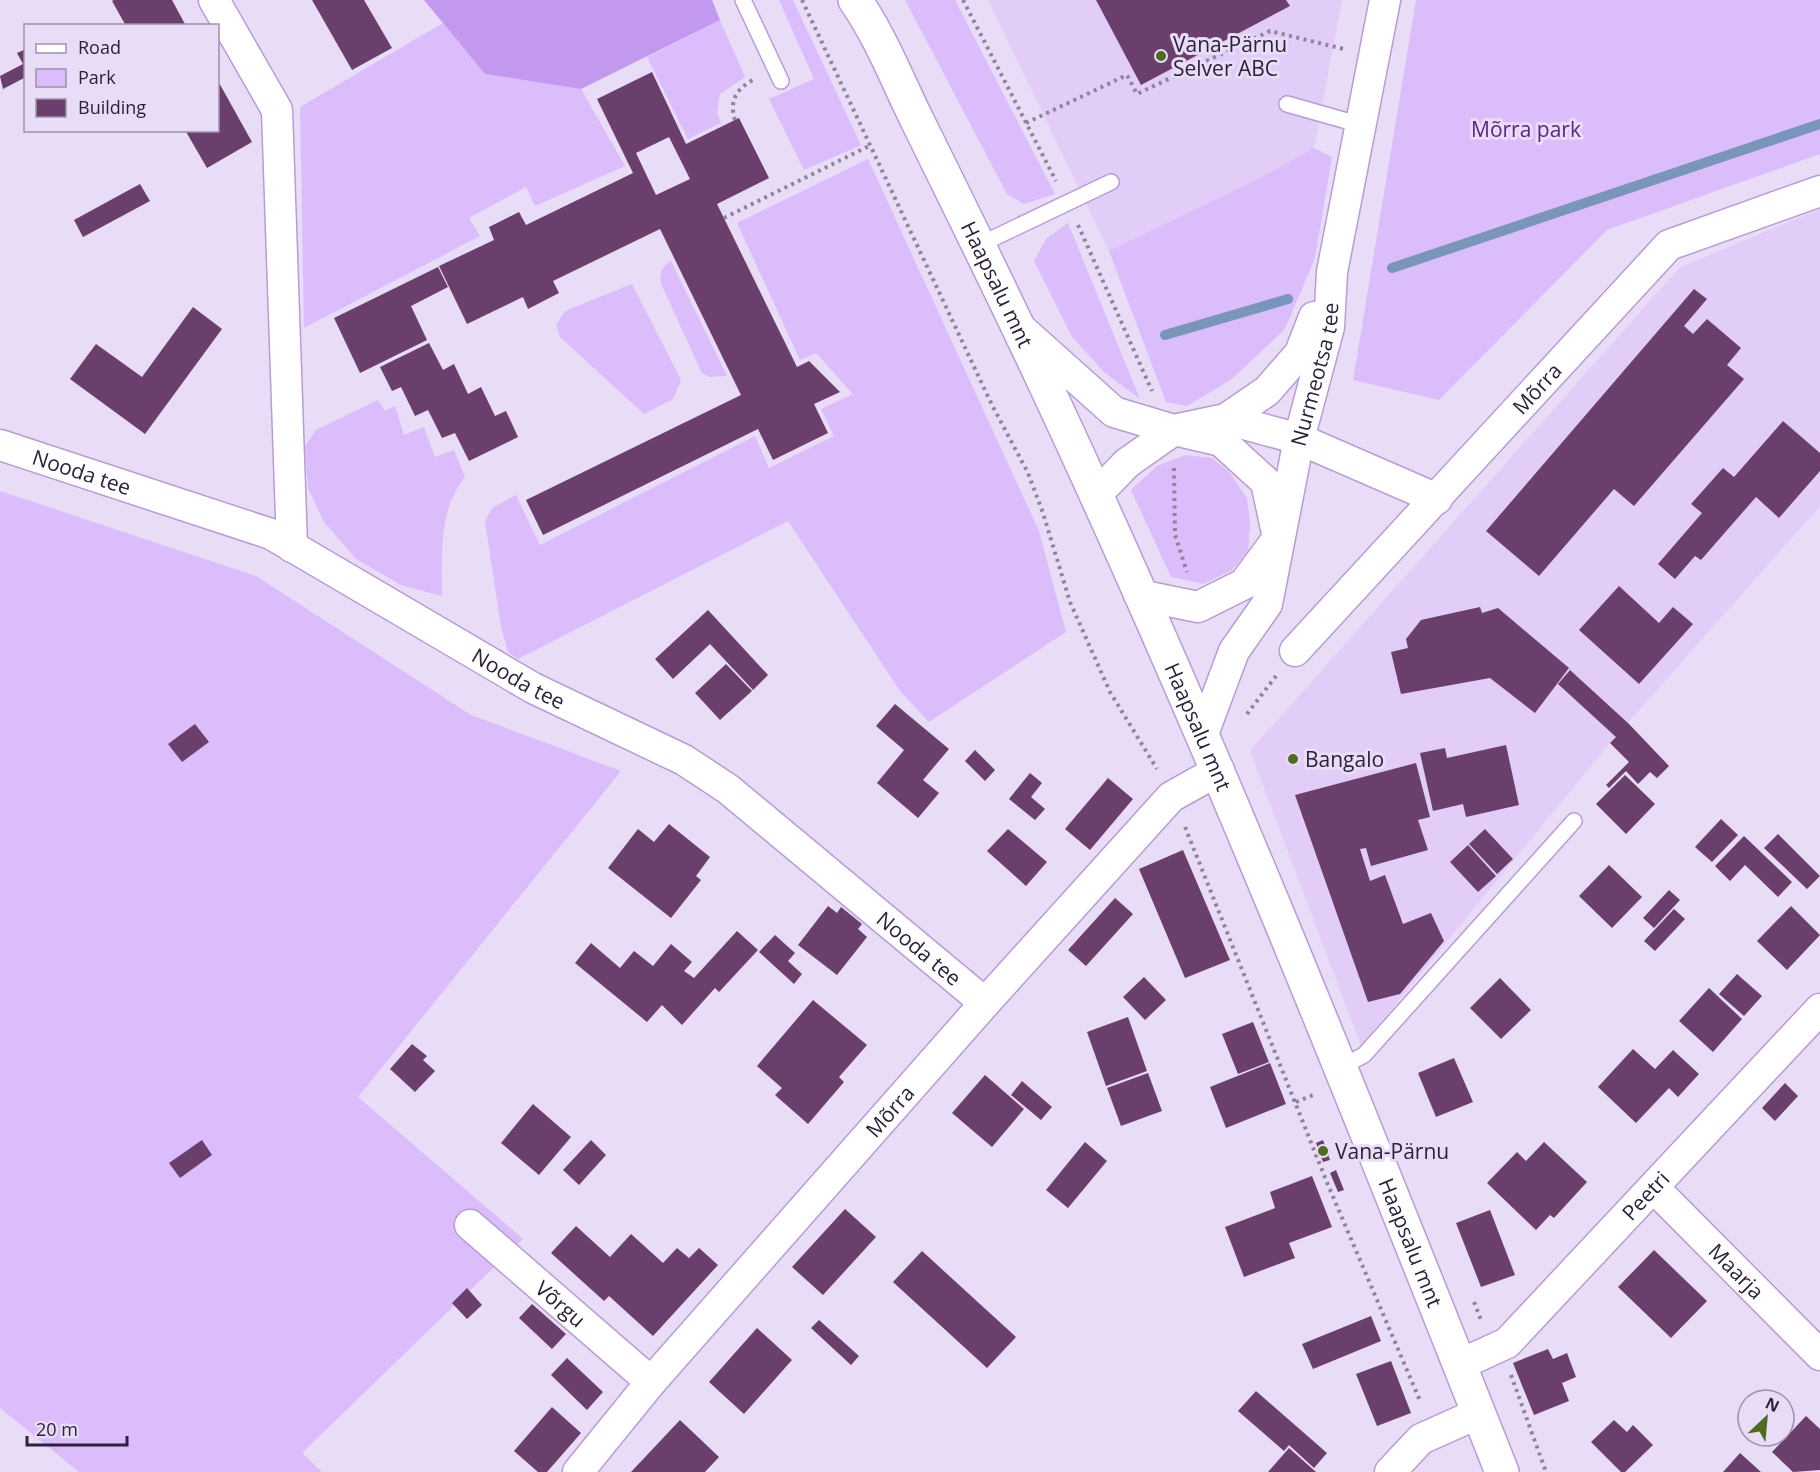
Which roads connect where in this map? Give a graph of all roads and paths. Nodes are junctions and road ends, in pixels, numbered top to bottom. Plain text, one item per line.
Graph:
1 (214, 0) edge
2 (743, 0) edge
3 (802, 0) edge
4 (963, 0) edge
5 (1385, 0) edge
6 (859, 4) edge
7 (1375, 56) junction
8 (777, 74) joint
9 (1287, 104) dead end
10 (735, 120) dead end
11 (1026, 123) junction
12 (1361, 125) junction
13 (871, 145) junction
14 (1111, 182) dead end
15 (1820, 191) edge
16 (1068, 202) junction
17 (724, 218) dead end
18 (979, 245) junction
19 (1332, 272) junction
20 (1018, 327) junction
21 (1226, 419) junction
22 (1173, 430) junction
23 (1299, 439) junction
24 (0, 446) edge
25 (1097, 494) junction
26 (1437, 499) junction
27 (1278, 538) junction
28 (291, 547) junction
29 (1139, 594) junction
30 (1198, 607) junction
31 (1295, 651) joint
32 (1247, 714) dead end
33 (1203, 734) junction
34 (1153, 759) dead end
35 (1218, 770) junction
36 (1171, 797) junction
37 (1574, 821) dead end
38 (985, 1003) junction
39 (1820, 1009) edge
40 (1341, 1067) junction
41 (1313, 1095) dead end
42 (1296, 1102) junction
43 (1654, 1188) junction
44 (470, 1225) dead end
45 (1820, 1355) edge
46 (1460, 1365) junction
47 (1502, 1377) dead end
48 (651, 1382) junction
49 (1479, 1413) junction
50 (1430, 1433) junction
51 (578, 1472) edge
52 (1390, 1472) edge
53 (1502, 1472) edge
54 (1546, 1472) edge

1 - 28 street
2 - 8 lane
3 - 13 path
4 - 11 path
5 - 7 street, Nurmeotsa tee
6 - 18 main road, Haapsalu mnt
7 - 11 path
7 - 12 street, Nurmeotsa tee
8 - 10 path
9 - 12 lane
11 - 16 path
12 - 19 street, Nurmeotsa tee
13 - 17 path
13 - 34 path
14 - 16 lane
15 - 26 street, Mõrra
16 - 18 lane
16 - 22 path
18 - 20 main road, Haapsalu mnt
19 - 21 street
19 - 23 street, Nurmeotsa tee
20 - 22 street
20 - 25 main road, Haapsalu mnt
21 - 22 street
21 - 23 street
22 - 25 street
22 - 27 street
22 - 30 path
23 - 26 street
23 - 27 street, Nurmeotsa tee
24 - 28 street, Nooda tee
25 - 29 main road, Haapsalu mnt
26 - 31 street, Mõrra
27 - 30 street
27 - 33 street, Nurmeotsa tee
28 - 38 street, Nooda tee
29 - 30 street
29 - 33 main road, Haapsalu mnt
31 - 32 path
33 - 35 main road, Haapsalu mnt
35 - 36 street, Mõrra
35 - 40 main road, Haapsalu mnt
36 - 38 street, Mõrra
36 - 42 path
37 - 40 lane
38 - 48 street, Mõrra
39 - 43 street, Peetri
40 - 46 main road, Haapsalu mnt
41 - 42 path
42 - 50 path
43 - 45 street, Maarja
43 - 46 street, Peetri
44 - 48 street, Võrgu
46 - 49 main road, Haapsalu mnt
47 - 54 path
48 - 51 street, Mõrra
49 - 50 street
49 - 53 main road, Haapsalu mnt
50 - 52 street

